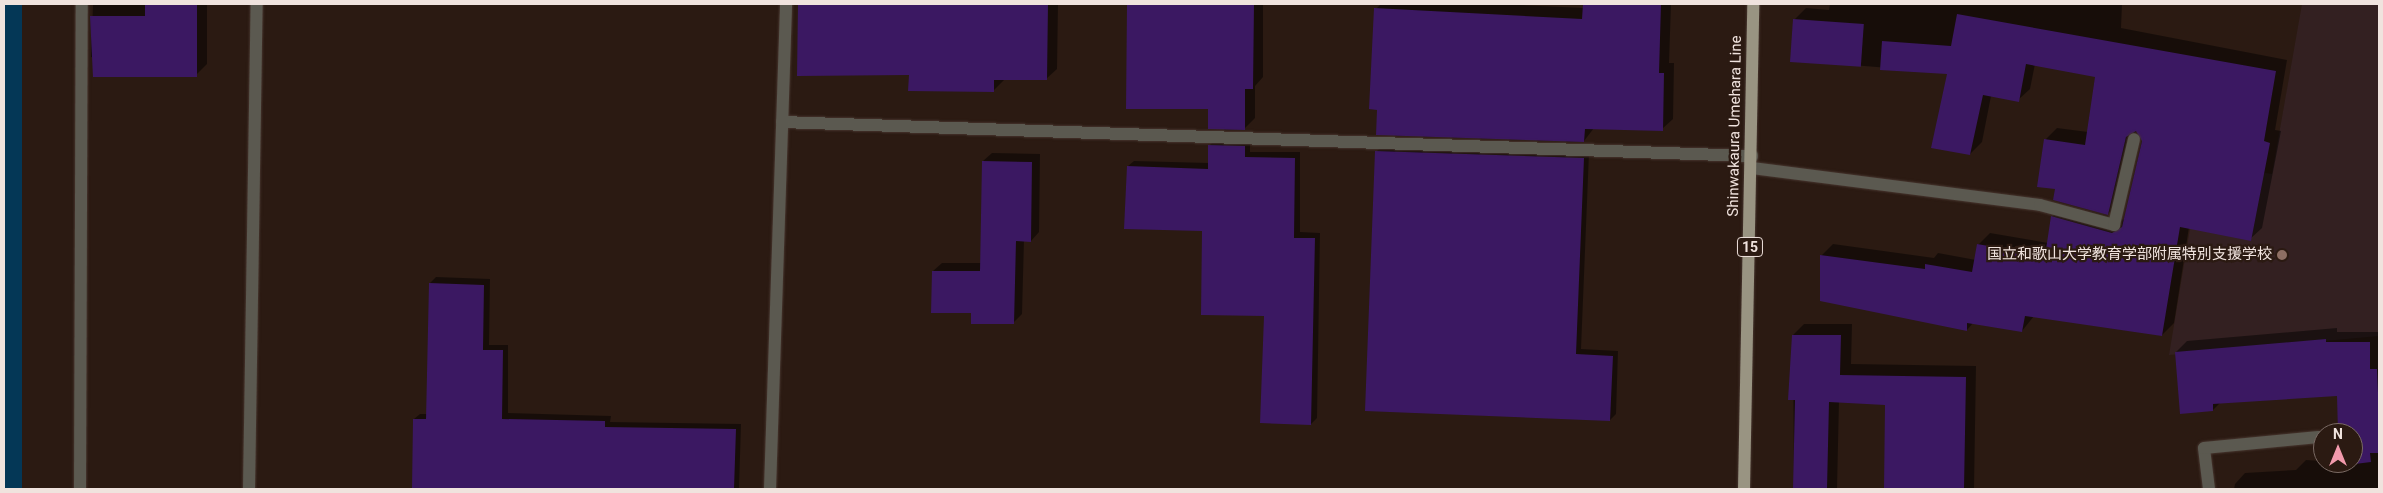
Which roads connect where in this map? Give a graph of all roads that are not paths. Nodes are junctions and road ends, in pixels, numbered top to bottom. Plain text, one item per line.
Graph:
1 (82, 4) edge
2 (257, 4) edge
3 (786, 4) edge
4 (1753, 4) edge
5 (782, 122) junction
6 (2134, 139) dead end
7 (1752, 162) junction
8 (2313, 437) edge
9 (80, 489) edge
10 (249, 489) edge
11 (770, 489) edge
12 (1744, 489) edge
13 (2209, 489) edge

1 - 9 street
2 - 10 street
3 - 5 street
4 - 7 main road, Shinwakaura Umehara Line / 15
5 - 7 street
5 - 11 street
6 - 7 street
7 - 12 main road, Shinwakaura Umehara Line / 15
8 - 13 street

